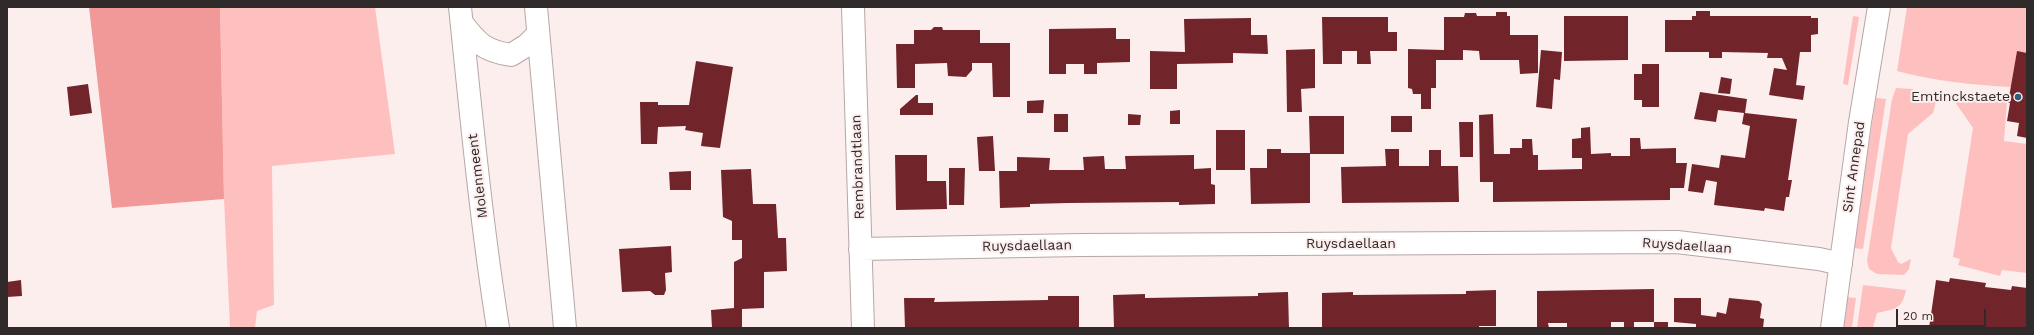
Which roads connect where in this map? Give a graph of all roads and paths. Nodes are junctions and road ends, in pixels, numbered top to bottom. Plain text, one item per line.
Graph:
1 (536, 7) edge
2 (853, 7) edge
3 (1879, 7) edge
4 (461, 15) edge
5 (538, 34) junction
6 (860, 249) junction
7 (1841, 264) junction
8 (498, 328) edge
9 (565, 328) edge
10 (863, 328) edge
11 (1832, 328) edge

1 - 5 street
2 - 6 street, Rembrandtlaan
3 - 7 street, Sint Annepad
4 - 5 street, Molenmeent
4 - 8 street, Molenmeent
5 - 9 street
6 - 7 street, Ruysdaellaan
6 - 10 street, Rembrandtlaan
7 - 11 street, Sint Annepad

